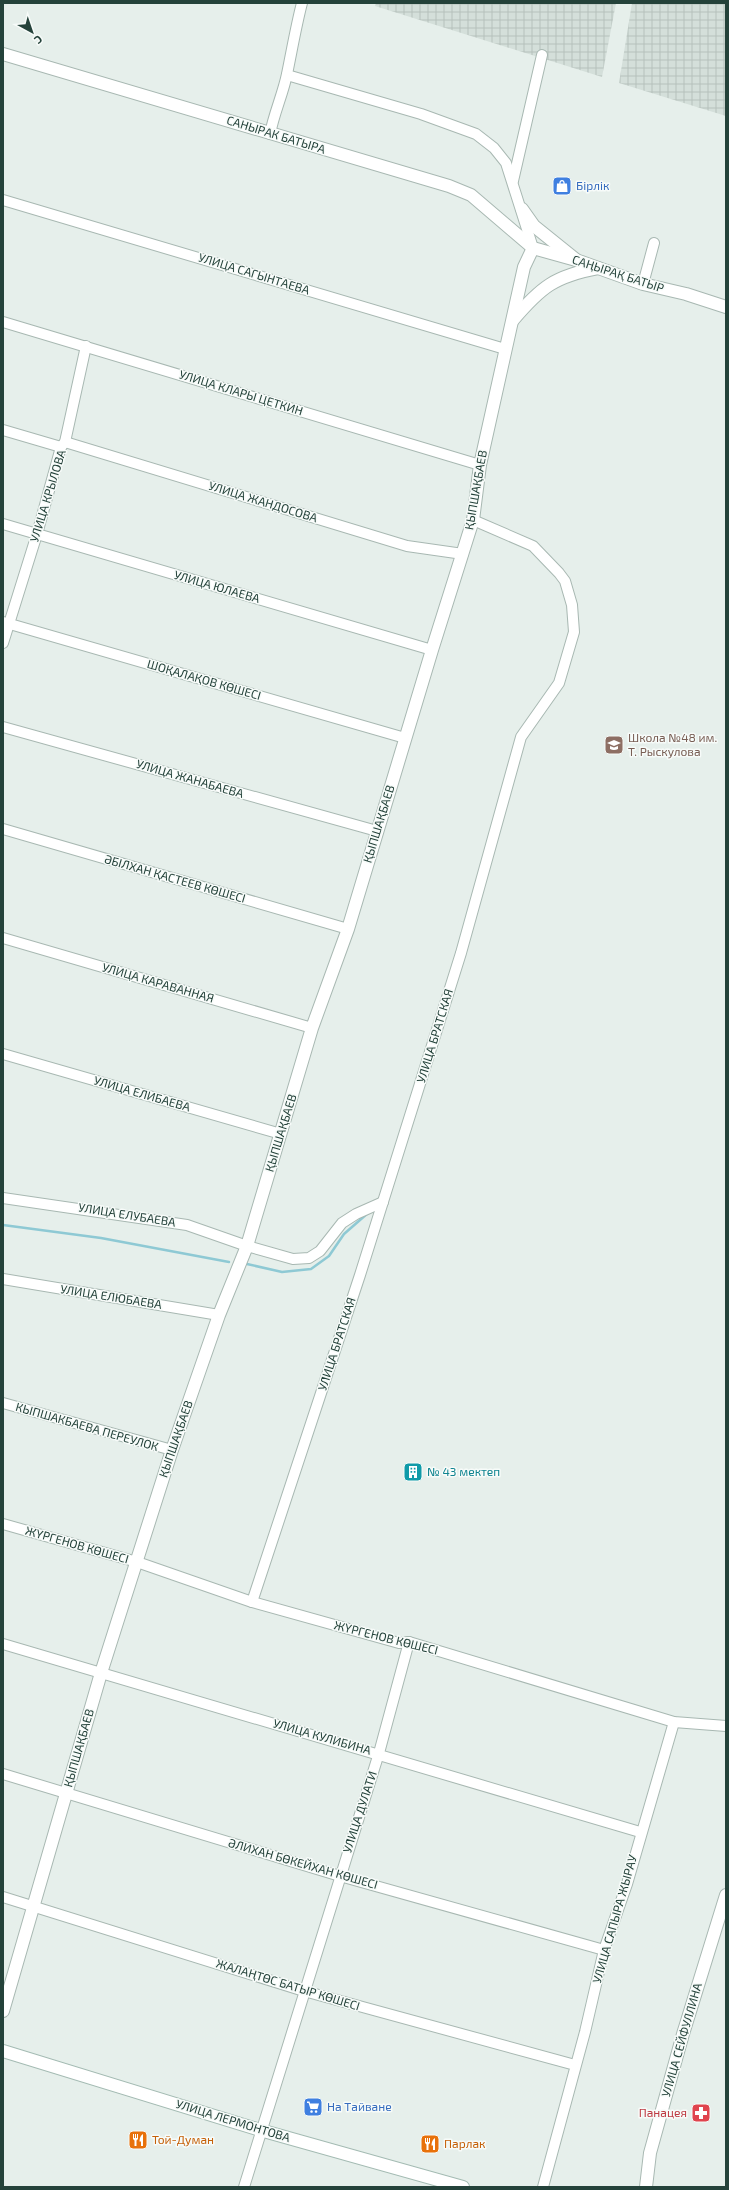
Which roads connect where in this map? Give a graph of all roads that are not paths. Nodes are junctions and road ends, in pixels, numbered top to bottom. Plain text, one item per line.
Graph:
1 (302, 3) edge
2 (3, 54) edge
3 (542, 55) dead end
4 (287, 75) junction
5 (270, 134) junction
6 (513, 180) junction
7 (3, 200) edge
8 (522, 209) junction
9 (654, 243) dead end
10 (533, 248) junction
11 (576, 260) junction
12 (598, 268) junction
13 (643, 284) junction
14 (726, 307) edge
15 (3, 322) edge
16 (511, 323) junction
17 (86, 346) junction
18 (506, 349) junction
19 (3, 430) edge
20 (63, 445) junction
21 (480, 465) junction
22 (473, 520) junction
23 (3, 524) edge
24 (37, 534) junction
25 (463, 554) junction
26 (6, 623) edge
27 (3, 643) edge
28 (432, 650) junction
29 (3, 727) edge
30 (405, 738) junction
31 (3, 829) edge
32 (376, 831) junction
33 (348, 929) junction
34 (3, 938) edge
35 (312, 1028) junction
36 (3, 1054) edge
37 (281, 1134) junction
38 (3, 1198) edge
39 (383, 1202) junction
40 (247, 1246) junction
41 (3, 1279) edge
42 (219, 1315) junction
43 (3, 1403) edge
44 (172, 1450) junction
45 (3, 1524) edge
46 (137, 1562) junction
47 (252, 1602) junction
48 (409, 1642) junction
49 (3, 1644) edge
50 (101, 1673) junction
51 (674, 1722) junction
52 (726, 1726) edge
53 (379, 1753) junction
54 (3, 1774) edge
55 (66, 1794) junction
56 (640, 1832) junction
57 (340, 1876) junction
58 (726, 1895) edge
59 (3, 1897) edge
60 (34, 1906) junction
61 (604, 1950) junction
62 (304, 1991) junction
63 (3, 2011) edge
64 (3, 2051) edge
65 (575, 2065) junction
66 (260, 2130) junction
67 (244, 2187) edge
68 (464, 2187) edge
69 (543, 2187) edge
70 (646, 2187) edge

1 - 4 street
2 - 5 street, САНЫРАК БАТЫРА
3 - 6 street
4 - 5 street
4 - 6 street
5 - 10 street, САНЫРАК БАТЫРА
6 - 8 street
7 - 18 street, УЛИЦА САГЫНТАЕВА
8 - 10 street
8 - 11 street
9 - 13 street
10 - 11 street, САҢЫРАҚ БАТЫР
10 - 16 street, ҚЫПШАҚБАЕВ
11 - 12 street, САҢЫРАҚ БАТЫР
12 - 13 street, САҢЫРАҚ БАТЫР
12 - 16 street
13 - 14 street, САҢЫРАҚ БАТЫР
15 - 17 street, УЛИЦА КЛАРЫ ЦЕТКИН
16 - 18 street, ҚЫПШАҚБАЕВ
17 - 20 street, УЛИЦА КРЫЛОВА
17 - 21 street, УЛИЦА КЛАРЫ ЦЕТКИН
18 - 21 street, ҚЫПШАҚБАЕВ
19 - 20 street, УЛИЦА ЖАНДОСОВА
20 - 24 street, УЛИЦА КРЫЛОВА
20 - 25 street, УЛИЦА ЖАНДОСОВА
21 - 22 street, ҚЫПШАҚБАЕВ
22 - 25 street, ҚЫПШАҚБАЕВ
22 - 39 street, УЛИЦА БРАТСКАЯ
23 - 24 street, УЛИЦА ЮЛАЕВА
24 - 26 street, УЛИЦА КРЫЛОВА
24 - 28 street, УЛИЦА ЮЛАЕВА
25 - 28 street, ҚЫПШАҚБАЕВ
26 - 27 street, УЛИЦА КРЫЛОВА
26 - 30 street, ШОҚАЛАҚОВ КӨШЕСІ
28 - 30 street, ҚЫПШАҚБАЕВ
29 - 32 street, УЛИЦА ЖАНАБАЕВА
30 - 32 street, ҚЫПШАҚБАЕВ
31 - 33 street, ӘБІЛХАН ҚАСТЕЕВ КӨШЕСІ
32 - 33 street, ҚЫПШАҚБАЕВ
33 - 35 street, ҚЫПШАҚБАЕВ
34 - 35 street, УЛИЦА КАРАВАННАЯ
35 - 37 street, ҚЫПШАҚБАЕВ
36 - 37 street, УЛИЦА ЕЛИБАЕВА
37 - 40 street, ҚЫПШАҚБАЕВ
38 - 40 street, УЛИЦА ЕЛУБАЕВА
39 - 40 street, УЛИЦА ЕЛУБАЕВА
39 - 47 street, УЛИЦА БРАТСКАЯ
40 - 42 street, ҚЫПШАҚБАЕВ
41 - 42 street, УЛИЦА ЕЛЮБАЕВА
42 - 44 street, ҚЫПШАҚБАЕВ
43 - 44 street, КЫПШАКБАЕВА ПЕРЕУЛОК
44 - 46 street, ҚЫПШАҚБАЕВ
45 - 46 street, ЖҮРГЕНОВ КӨШЕСІ
46 - 47 street, ЖҮРГЕНОВ КӨШЕСІ
46 - 50 street, ҚЫПШАҚБАЕВ
47 - 48 street, ЖҮРГЕНОВ КӨШЕСІ
48 - 51 street, ЖҮРГЕНОВ КӨШЕСІ
48 - 53 street, УЛИЦА ДУЛАТИ
49 - 50 street, УЛИЦА КУЛИБИНА
50 - 53 street, УЛИЦА КУЛИБИНА
50 - 55 street, ҚЫПШАҚБАЕВ
51 - 52 street, ЖҮРГЕНОВ КӨШЕСІ
51 - 56 street, УЛИЦА САПЫРА ЖЫРАУ
53 - 56 street, УЛИЦА КУЛИБИНА
53 - 57 street, УЛИЦА ДУЛАТИ
54 - 55 street, ӘЛИХАН БӨКЕЙХАН КӨШЕСІ
55 - 57 street, ӘЛИХАН БӨКЕЙХАН КӨШЕСІ
55 - 60 street, ҚЫПШАҚБАЕВ
56 - 61 street, УЛИЦА САПЫРА ЖЫРАУ
57 - 61 street, ӘЛИХАН БӨКЕЙХАН КӨШЕСІ
57 - 62 street, УЛИЦА ДУЛАТИ
58 - 70 street, УЛИЦА СЕЙФУЛЛИНА
59 - 60 street, ЖАЛАҢТӨС БАТЫР КӨШЕСІ
60 - 62 street, ЖАЛАҢТӨС БАТЫР КӨШЕСІ
60 - 63 street, ҚЫПШАҚБАЕВ
61 - 65 street, УЛИЦА САПЫРА ЖЫРАУ
62 - 65 street, ЖАЛАҢТӨС БАТЫР КӨШЕСІ
62 - 66 street, УЛИЦА ДУЛАТИ
64 - 66 street, УЛИЦА ЛЕРМОНТОВА
65 - 69 street, УЛИЦА САПЫРА ЖЫРАУ
66 - 67 street, УЛИЦА ДУЛАТИ
66 - 68 street, УЛИЦА ЛЕРМОНТОВА

